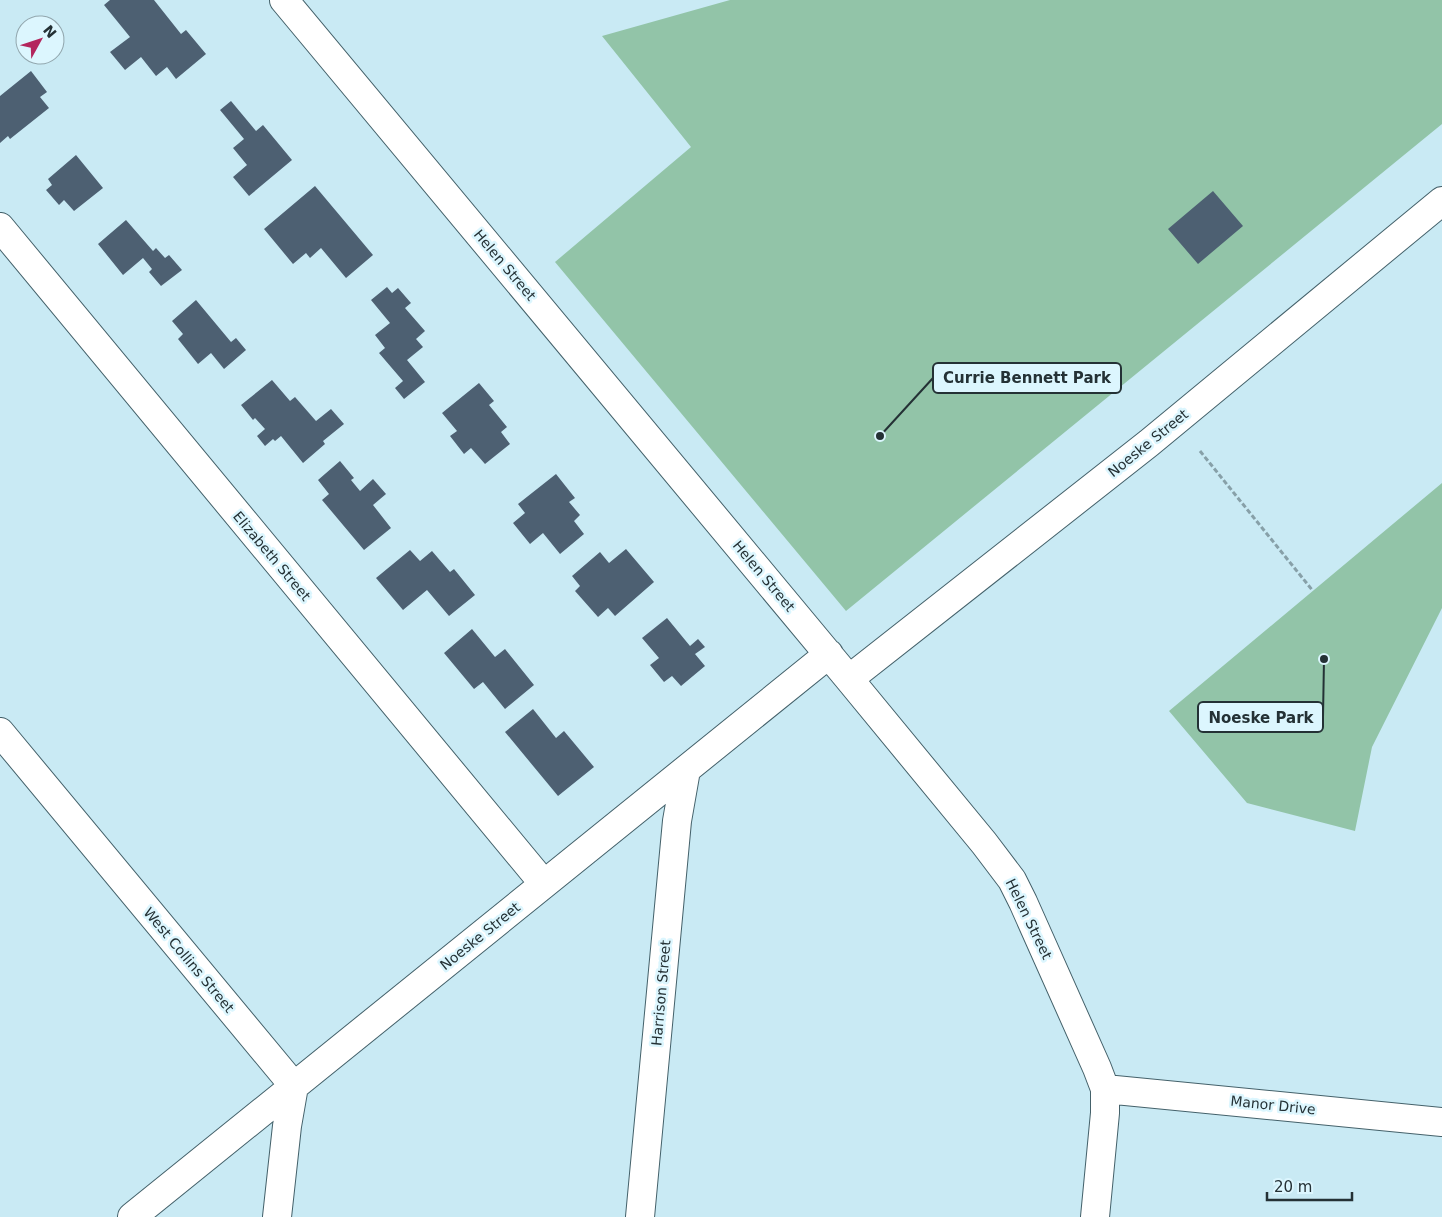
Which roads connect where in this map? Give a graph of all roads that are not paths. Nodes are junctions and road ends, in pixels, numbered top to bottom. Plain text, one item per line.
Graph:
1 (284, 0) edge
2 (1442, 201) edge
3 (0, 227) edge
4 (829, 654) junction
5 (849, 679) junction
6 (0, 732) edge
7 (686, 770) junction
8 (544, 884) junction
9 (294, 1086) junction
10 (1105, 1089) junction
11 (1442, 1122) edge
12 (132, 1217) edge
13 (277, 1217) edge
14 (640, 1217) edge
15 (1095, 1217) edge

1 - 4 street, Helen Street
2 - 5 street, Noeske Street
3 - 8 street, Elizabeth Street
4 - 5 street, Helen Street
4 - 7 street, Noeske Street
5 - 10 street, Helen Street
6 - 9 street, West Collins Street
7 - 8 street, Noeske Street
7 - 14 street, Harrison Street
8 - 9 street, Noeske Street
9 - 12 street, Noeske Street
9 - 13 street
10 - 11 street, Manor Drive
10 - 15 street, Helen Street

